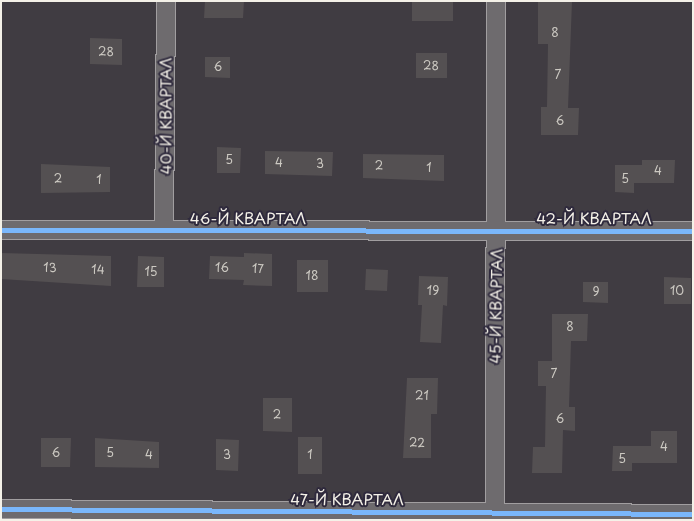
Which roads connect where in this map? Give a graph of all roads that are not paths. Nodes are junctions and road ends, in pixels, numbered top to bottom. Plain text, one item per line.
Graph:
1 (166, 1) edge
2 (496, 1) edge
3 (1, 230) edge
4 (164, 230) junction
5 (496, 230) junction
6 (693, 231) edge
7 (1, 509) edge
8 (693, 514) edge
9 (495, 516) edge

1 - 4 street, 40-Й КВАРТАЛ
2 - 5 street, 45-Й КВАРТАЛ
3 - 4 street, 46-Й КВАРТАЛ
4 - 5 street, 46-Й КВАРТАЛ
5 - 6 street, 42-Й КВАРТАЛ
5 - 9 street, 45-Й КВАРТАЛ
7 - 9 street, 47-Й КВАРТАЛ
8 - 9 street, 47-Й КВАРТАЛ

